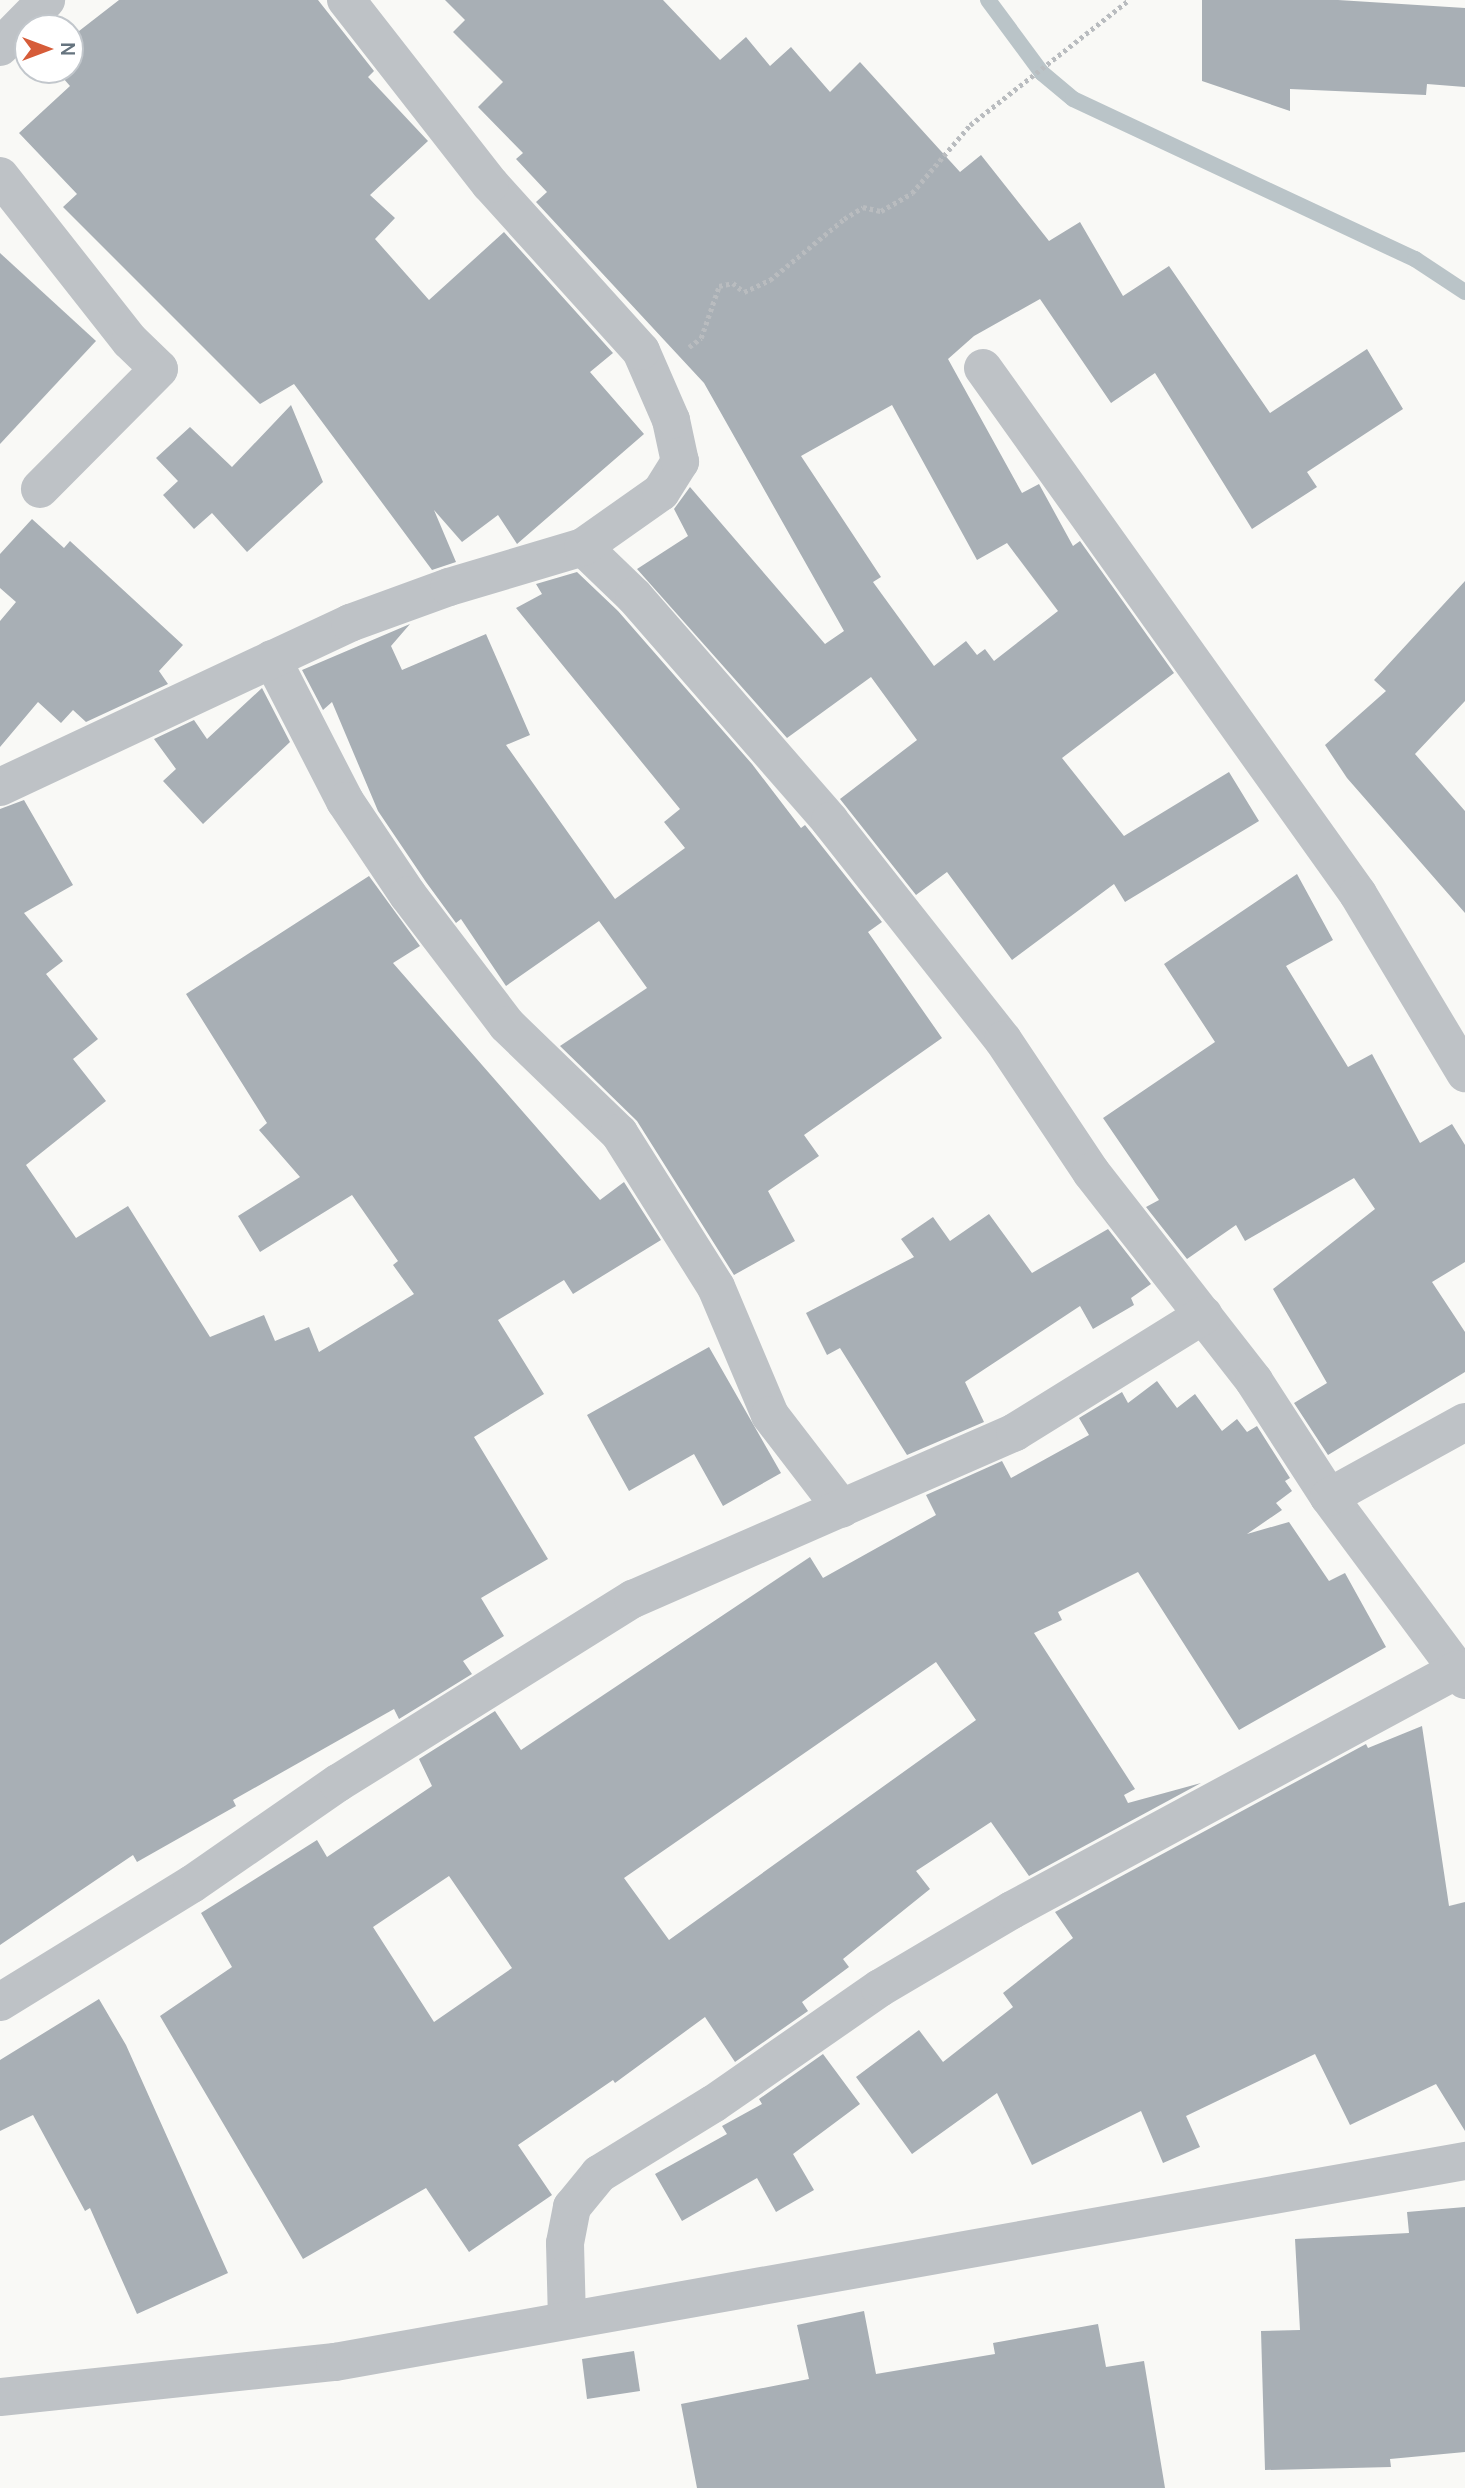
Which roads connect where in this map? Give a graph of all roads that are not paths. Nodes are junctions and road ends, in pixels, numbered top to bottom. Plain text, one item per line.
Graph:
1 (46, 0) edge
2 (346, 0) edge
3 (0, 47) edge
4 (0, 176) edge
5 (983, 368) dead end
6 (40, 489) dead end
7 (583, 548) junction
8 (272, 659) junction
9 (0, 788) edge
10 (1465, 1073) edge
11 (1205, 1315) junction
12 (1465, 1422) edge
13 (1329, 1497) junction
14 (842, 1509) junction
15 (1461, 1675) edge
16 (0, 2002) edge
17 (1465, 2161) edge
18 (567, 2320) junction
19 (0, 2397) edge

1 - 3 street
2 - 7 street
4 - 6 street
5 - 10 street
7 - 8 street
7 - 11 street
8 - 9 street
8 - 14 street
11 - 13 street
11 - 14 street
12 - 13 street
13 - 15 street
14 - 16 street
15 - 18 street
17 - 18 street
18 - 19 street

